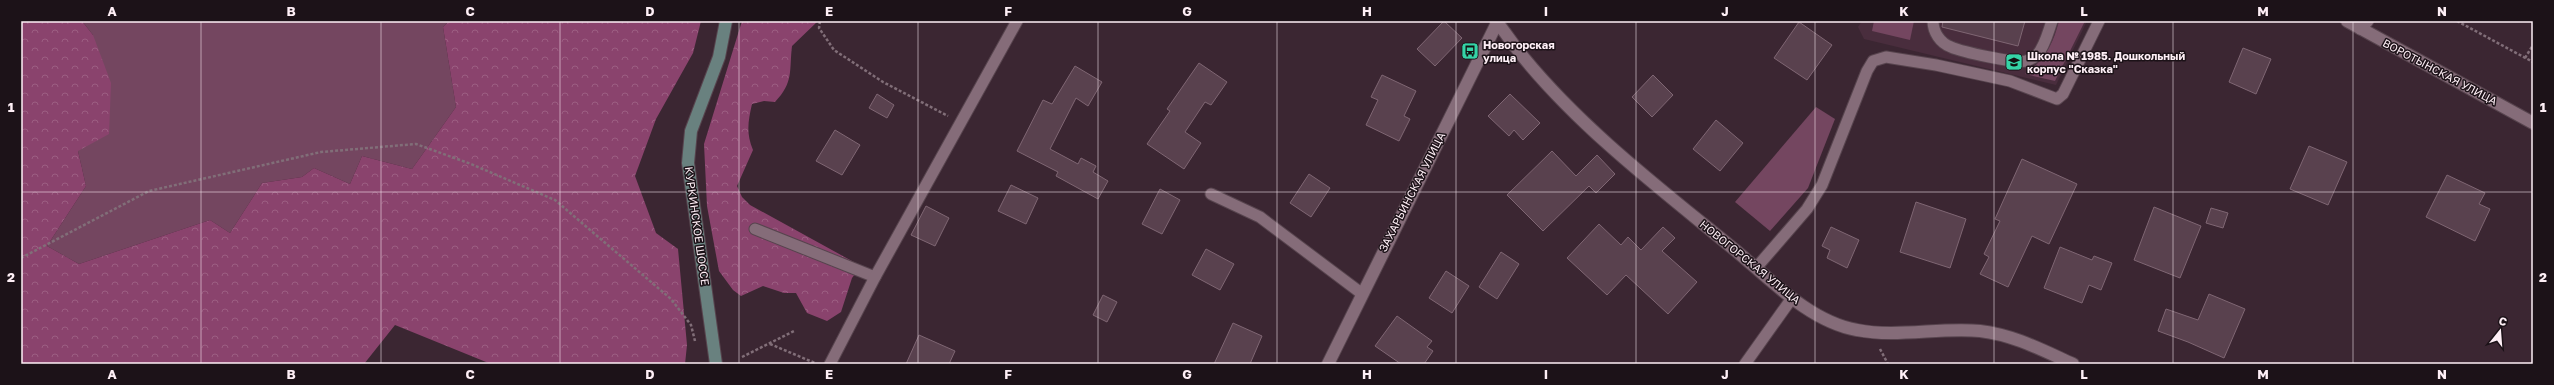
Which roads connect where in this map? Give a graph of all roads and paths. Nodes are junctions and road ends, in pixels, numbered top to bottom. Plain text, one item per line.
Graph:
1 (726, 21) edge
2 (820, 21) edge
3 (1017, 21) edge
4 (1497, 21) edge
5 (1933, 21) edge
6 (2052, 21) edge
7 (2098, 21) edge
8 (2347, 21) edge
9 (2457, 21) edge
10 (2364, 25) edge
11 (2533, 45) edge
12 (2525, 58) junction
13 (2533, 62) edge
14 (959, 122) junction
15 (2533, 123) edge
16 (1211, 194) dead end
17 (754, 229) dead end
18 (21, 258) edge
19 (1756, 268) junction
20 (875, 277) junction
21 (1361, 293) junction
22 (1792, 298) junction
23 (794, 331) dead end
24 (769, 344) junction
25 (696, 346) dead end
26 (742, 357) dead end
27 (716, 364) edge
28 (817, 364) edge
29 (830, 364) edge
30 (1328, 364) edge
31 (1745, 364) edge
32 (2073, 364) edge

1 - 27 main road, КУРКИНСКОЕ ШОССЕ
2 - 14 path
3 - 14 lane
4 - 19 street, НОВОГОРСКАЯ УЛИЦА
4 - 21 street, ЗАХАРЬИНСКАЯ УЛИЦА
5 - 6 lane
7 - 19 lane
8 - 10 street, ВОРОТЫНСКАЯ УЛИЦА
9 - 12 path
10 - 15 street, ВОРОТЫНСКАЯ УЛИЦА
11 - 12 path
12 - 13 path
14 - 20 lane
16 - 21 lane
17 - 20 lane
18 - 25 path
19 - 22 street, НОВОГОРСКАЯ УЛИЦА
20 - 29 lane
21 - 30 street, ЗАХАРЬИНСКАЯ УЛИЦА
22 - 31 lane
22 - 32 street, НОВОГОРСКАЯ УЛИЦА
23 - 24 path
24 - 26 path
24 - 28 path

